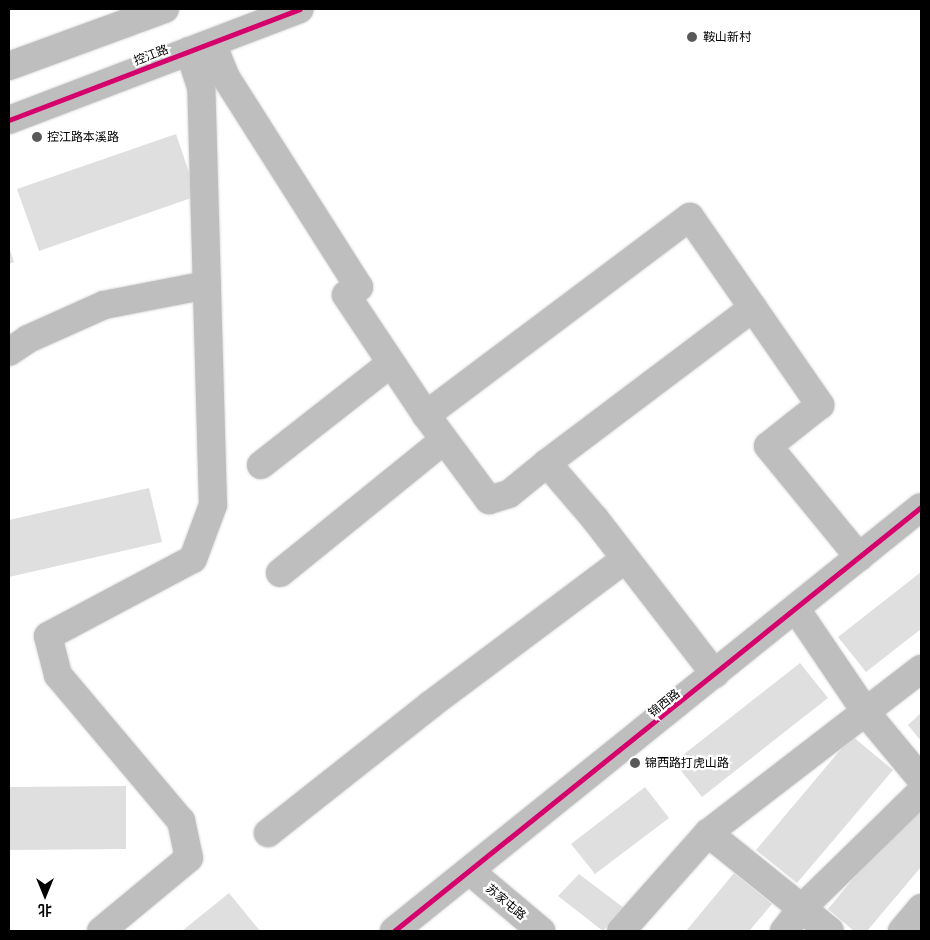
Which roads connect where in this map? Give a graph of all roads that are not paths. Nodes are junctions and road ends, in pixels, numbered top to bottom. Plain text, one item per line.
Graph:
1 (165, 9) edge
2 (300, 9) edge
3 (200, 47) junction
4 (9, 66) edge
5 (9, 120) edge
6 (207, 285) junction
7 (752, 308) junction
8 (9, 352) edge
9 (391, 363) junction
10 (426, 415) junction
11 (444, 440) junction
12 (547, 463) junction
13 (261, 465) dead end
14 (921, 508) edge
15 (859, 557) junction
16 (625, 559) junction
17 (280, 573) dead end
18 (796, 609) junction
19 (921, 669) edge
20 (715, 674) junction
21 (868, 714) junction
22 (921, 779) edge
23 (921, 792) edge
24 (268, 833) dead end
25 (708, 834) junction
26 (471, 872) junction
27 (802, 908) junction
28 (921, 908) edge
29 (101, 931) edge
30 (394, 931) edge
31 (541, 931) edge
32 (621, 931) edge
33 (784, 931) edge
34 (830, 931) edge
35 (902, 931) edge

1 - 4 street
2 - 3 street, 控江路
3 - 5 street, 控江路
3 - 6 street
3 - 9 street
6 - 8 street
6 - 29 street
7 - 10 street
7 - 12 street
7 - 15 street
9 - 10 street
9 - 13 street
10 - 11 street
11 - 12 street
11 - 17 street
12 - 16 street
14 - 15 street, 锦西路
15 - 18 street, 锦西路
16 - 20 street
16 - 24 street
18 - 20 street, 锦西路
18 - 21 street
19 - 21 street
20 - 26 street, 锦西路
21 - 22 street
21 - 25 street
23 - 27 street
25 - 27 street
25 - 32 street
26 - 30 street, 锦西路
26 - 31 street, 苏家屯路
27 - 33 street
27 - 34 street
28 - 35 street

